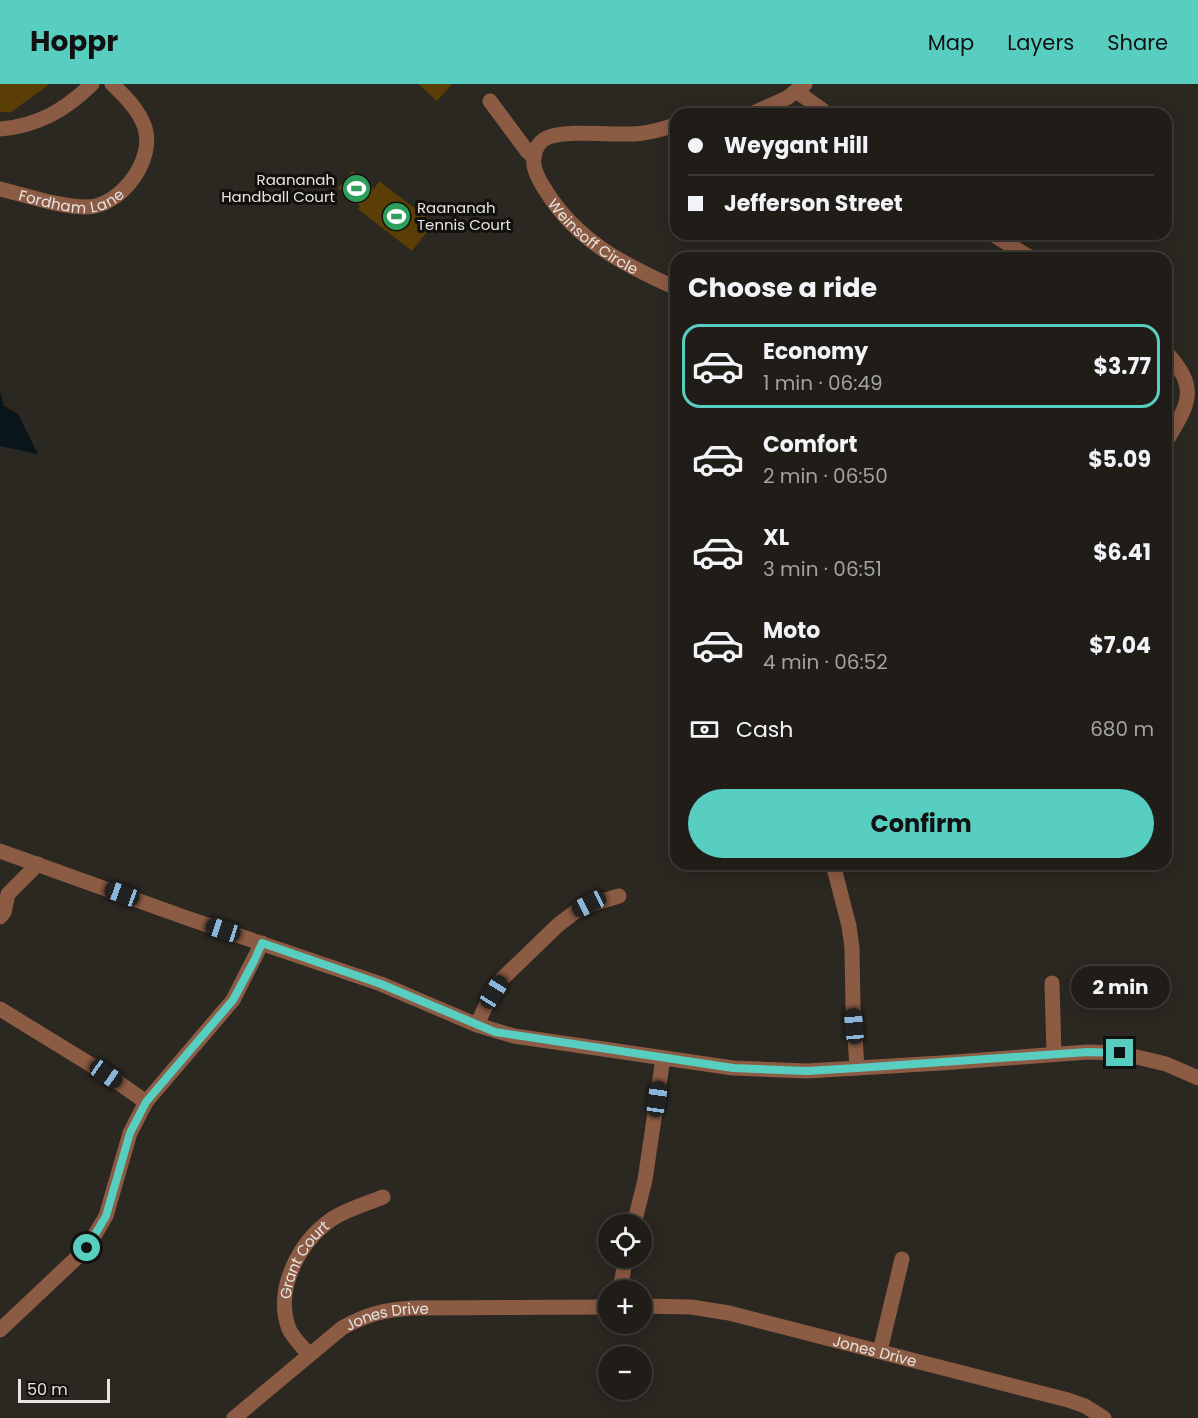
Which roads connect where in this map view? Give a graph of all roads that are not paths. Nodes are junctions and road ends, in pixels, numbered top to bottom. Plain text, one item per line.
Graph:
1 (92, 84) edge
2 (112, 84) edge
3 (800, 88) edge
4 (490, 101) dead end
5 (767, 108) edge
6 (822, 108) edge
7 (670, 126) edge
8 (0, 129) edge
9 (534, 160) junction
10 (0, 189) edge
11 (1002, 240) edge
12 (1021, 252) edge
13 (670, 285) edge
14 (1172, 357) edge
15 (1172, 432) edge
16 (0, 851) edge
17 (38, 864) junction
18 (835, 870) edge
19 (619, 896) dead end
20 (0, 916) edge
21 (262, 943) junction
22 (1052, 983) dead end
23 (0, 1009) edge
24 (477, 1025) junction
25 (1054, 1054) junction
26 (663, 1058) junction
27 (857, 1068) junction
28 (1198, 1078) edge
29 (146, 1102) junction
30 (383, 1197) dead end
31 (636, 1214) edge
32 (902, 1258) dead end
33 (652, 1306) edge
34 (598, 1307) edge
35 (0, 1330) edge
36 (880, 1351) junction
37 (309, 1355) junction
38 (234, 1418) edge
39 (1104, 1418) edge

1 - 8 street
2 - 10 street, Fordham Lane
3 - 5 street
3 - 6 street
4 - 9 street, Weinsoff Circle
7 - 9 street
9 - 13 street, Weinsoff Circle
11 - 12 street
14 - 15 street
16 - 17 street
17 - 20 street
17 - 21 street
18 - 27 street
19 - 24 street
21 - 24 street
21 - 29 street
22 - 25 street
23 - 29 street
24 - 26 street
25 - 27 street
25 - 28 street
26 - 27 street
26 - 31 street
29 - 35 street
30 - 37 street, Grant Court
32 - 36 street
33 - 36 street, Jones Drive
34 - 37 street, Jones Drive
36 - 39 street, Jones Drive
37 - 38 street, Jones Drive

